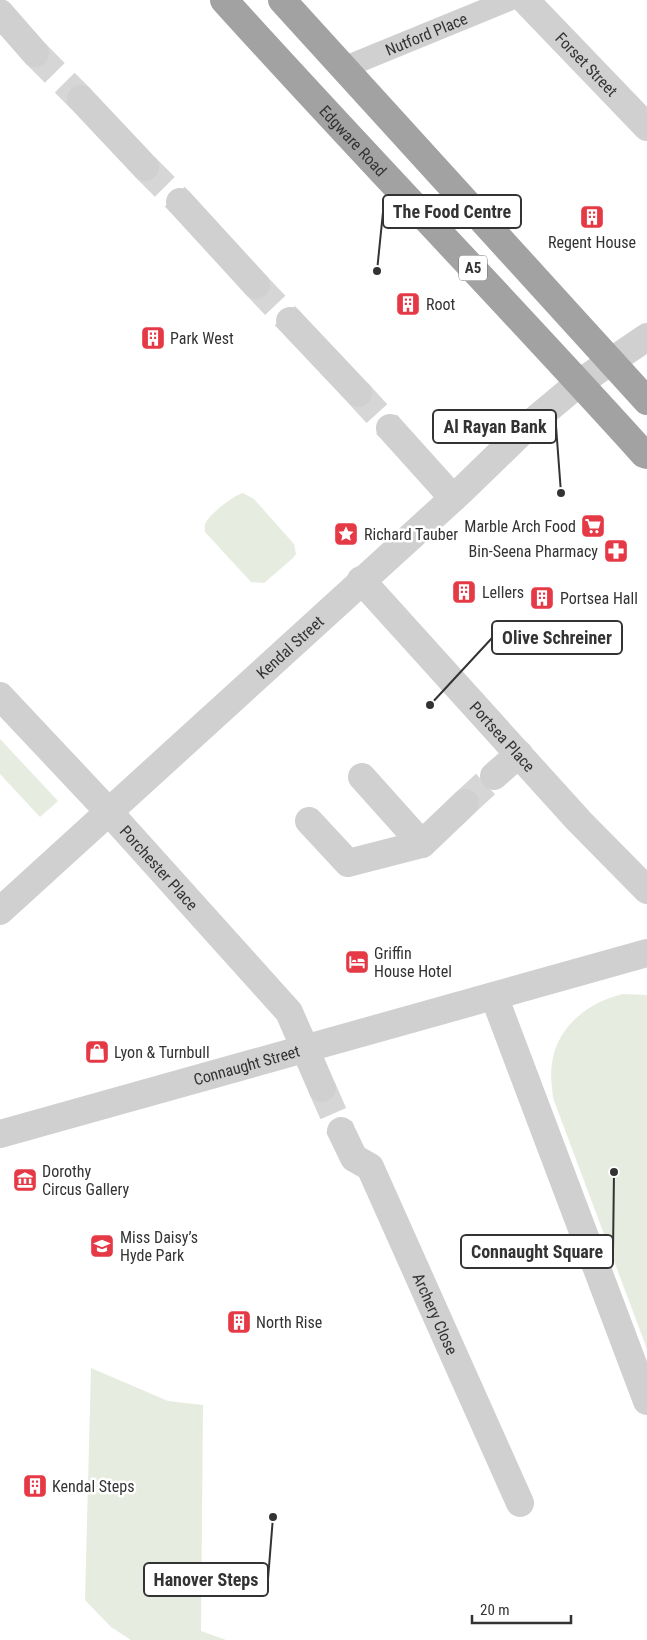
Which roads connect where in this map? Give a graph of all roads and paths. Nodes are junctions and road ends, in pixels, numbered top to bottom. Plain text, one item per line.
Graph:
1 (224, 0) edge
2 (282, 0) edge
3 (510, 0) edge
4 (526, 0) edge
5 (0, 13) edge
6 (35, 53) tunnel mouth
7 (343, 68) junction
8 (81, 99) tunnel mouth
9 (647, 127) edge
10 (145, 167) tunnel mouth
11 (180, 202) tunnel mouth
12 (256, 285) tunnel mouth
13 (290, 321) tunnel mouth
14 (647, 337) edge
15 (611, 361) junction
16 (580, 383) junction
17 (358, 393) tunnel mouth
18 (647, 401) edge
19 (390, 428) tunnel mouth
20 (647, 455) edge
21 (452, 498) junction
22 (361, 580) junction
23 (0, 696) edge
24 (519, 754) junction
25 (494, 776) tunnel mouth
26 (362, 777) dead end
27 (465, 802) tunnel mouth
28 (109, 812) junction
29 (309, 821) dead end
30 (422, 844) junction
31 (647, 890) edge
32 (0, 911) edge
33 (647, 953) edge
34 (494, 996) junction
35 (305, 1049) junction
36 (322, 1088) tunnel mouth
37 (341, 1132) tunnel mouth
38 (0, 1134) edge
39 (647, 1401) edge
40 (520, 1503) dead end

1 - 16 highway, Edgware Road / A5
2 - 7 highway, A5
3 - 7 street, Nutford Place
4 - 9 street, Forset Street
5 - 6 street
7 - 15 highway, A5
8 - 10 street
11 - 12 street
13 - 17 street
14 - 15 street, Kendal Street
15 - 16 street, Kendal Street
15 - 18 highway, A5
16 - 20 highway, Edgware Road / A5
16 - 21 street, Kendal Street
19 - 21 street
21 - 22 street, Kendal Street
22 - 24 street, Portsea Place
22 - 28 street, Kendal Street
23 - 28 street, Porchester Place
24 - 25 street
24 - 31 street, Portsea Place
26 - 30 street
27 - 30 street
28 - 32 street, Kendal Street
28 - 35 street, Porchester Place
29 - 30 street
33 - 34 street, Connaught Street
34 - 35 street, Connaught Street
34 - 39 street
35 - 36 street
35 - 38 street, Connaught Street
37 - 40 street, Archery Close

